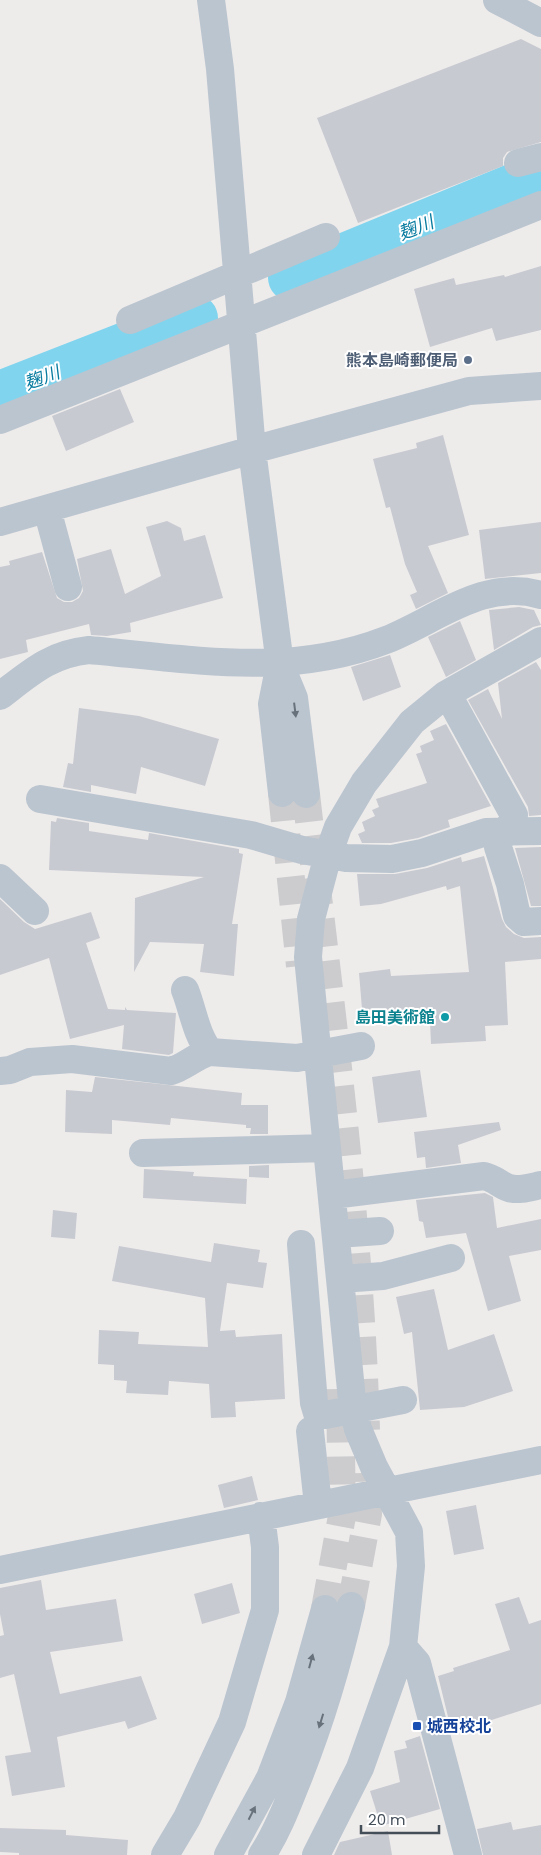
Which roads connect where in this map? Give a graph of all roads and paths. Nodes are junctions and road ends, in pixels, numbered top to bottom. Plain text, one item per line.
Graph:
1 (211, 0) edge
2 (497, 0) edge
3 (541, 23) edge
4 (541, 205) edge
5 (326, 237) dead end
6 (238, 275) junction
7 (130, 320) dead end
8 (242, 325) junction
9 (541, 386) edge
10 (0, 420) edge
11 (252, 450) junction
12 (47, 509) junction
13 (0, 522) edge
14 (68, 587) dead end
15 (541, 595) edge
16 (541, 640) edge
17 (280, 664) junction
18 (445, 695) junction
19 (0, 696) edge
20 (294, 794) tunnel mouth
21 (40, 799) dead end
22 (541, 831) edge
23 (505, 832) junction
24 (328, 855) junction
25 (0, 878) edge
26 (35, 910) dead end
27 (541, 921) edge
28 (185, 990) dead end
29 (361, 1046) dead end
30 (210, 1052) junction
31 (316, 1054) junction
32 (0, 1071) edge
33 (328, 1148) junction
34 (143, 1153) dead end
35 (372, 1173) dead end
36 (541, 1185) edge
37 (332, 1186) junction
38 (380, 1231) dead end
39 (337, 1234) junction
40 (301, 1244) dead end
41 (451, 1258) dead end
42 (341, 1278) junction
43 (403, 1400) dead end
44 (353, 1410) junction
45 (310, 1431) dead end
46 (541, 1460) edge
47 (388, 1491) junction
48 (318, 1505) junction
49 (261, 1516) junction
50 (0, 1570) edge
51 (403, 1647) junction
52 (164, 1855) edge
53 (228, 1855) edge
54 (262, 1855) edge
55 (316, 1855) edge
56 (468, 1855) edge

1 - 6 street
2 - 3 street
4 - 8 street
5 - 6 street
6 - 7 street
6 - 8 street
8 - 10 street
8 - 11 street
9 - 11 street
11 - 12 street
11 - 17 street
12 - 13 street
12 - 14 street
15 - 17 street
16 - 18 street
17 - 19 street
17 - 20 street
18 - 23 street
18 - 24 street
21 - 24 street
22 - 23 street
23 - 24 street
23 - 27 street
24 - 31 street
25 - 26 street
28 - 30 street
29 - 31 street
30 - 31 street
30 - 32 street
31 - 33 street
33 - 34 street
33 - 37 street
35 - 37 street
36 - 37 street
37 - 39 street
38 - 39 street
39 - 42 street
40 - 44 street
41 - 42 street
42 - 44 street
43 - 44 street
44 - 47 street
45 - 48 street
46 - 47 street
47 - 48 street
47 - 51 street
48 - 49 street
49 - 50 street
49 - 52 street
51 - 55 street
51 - 56 street
53 -> 54 street

